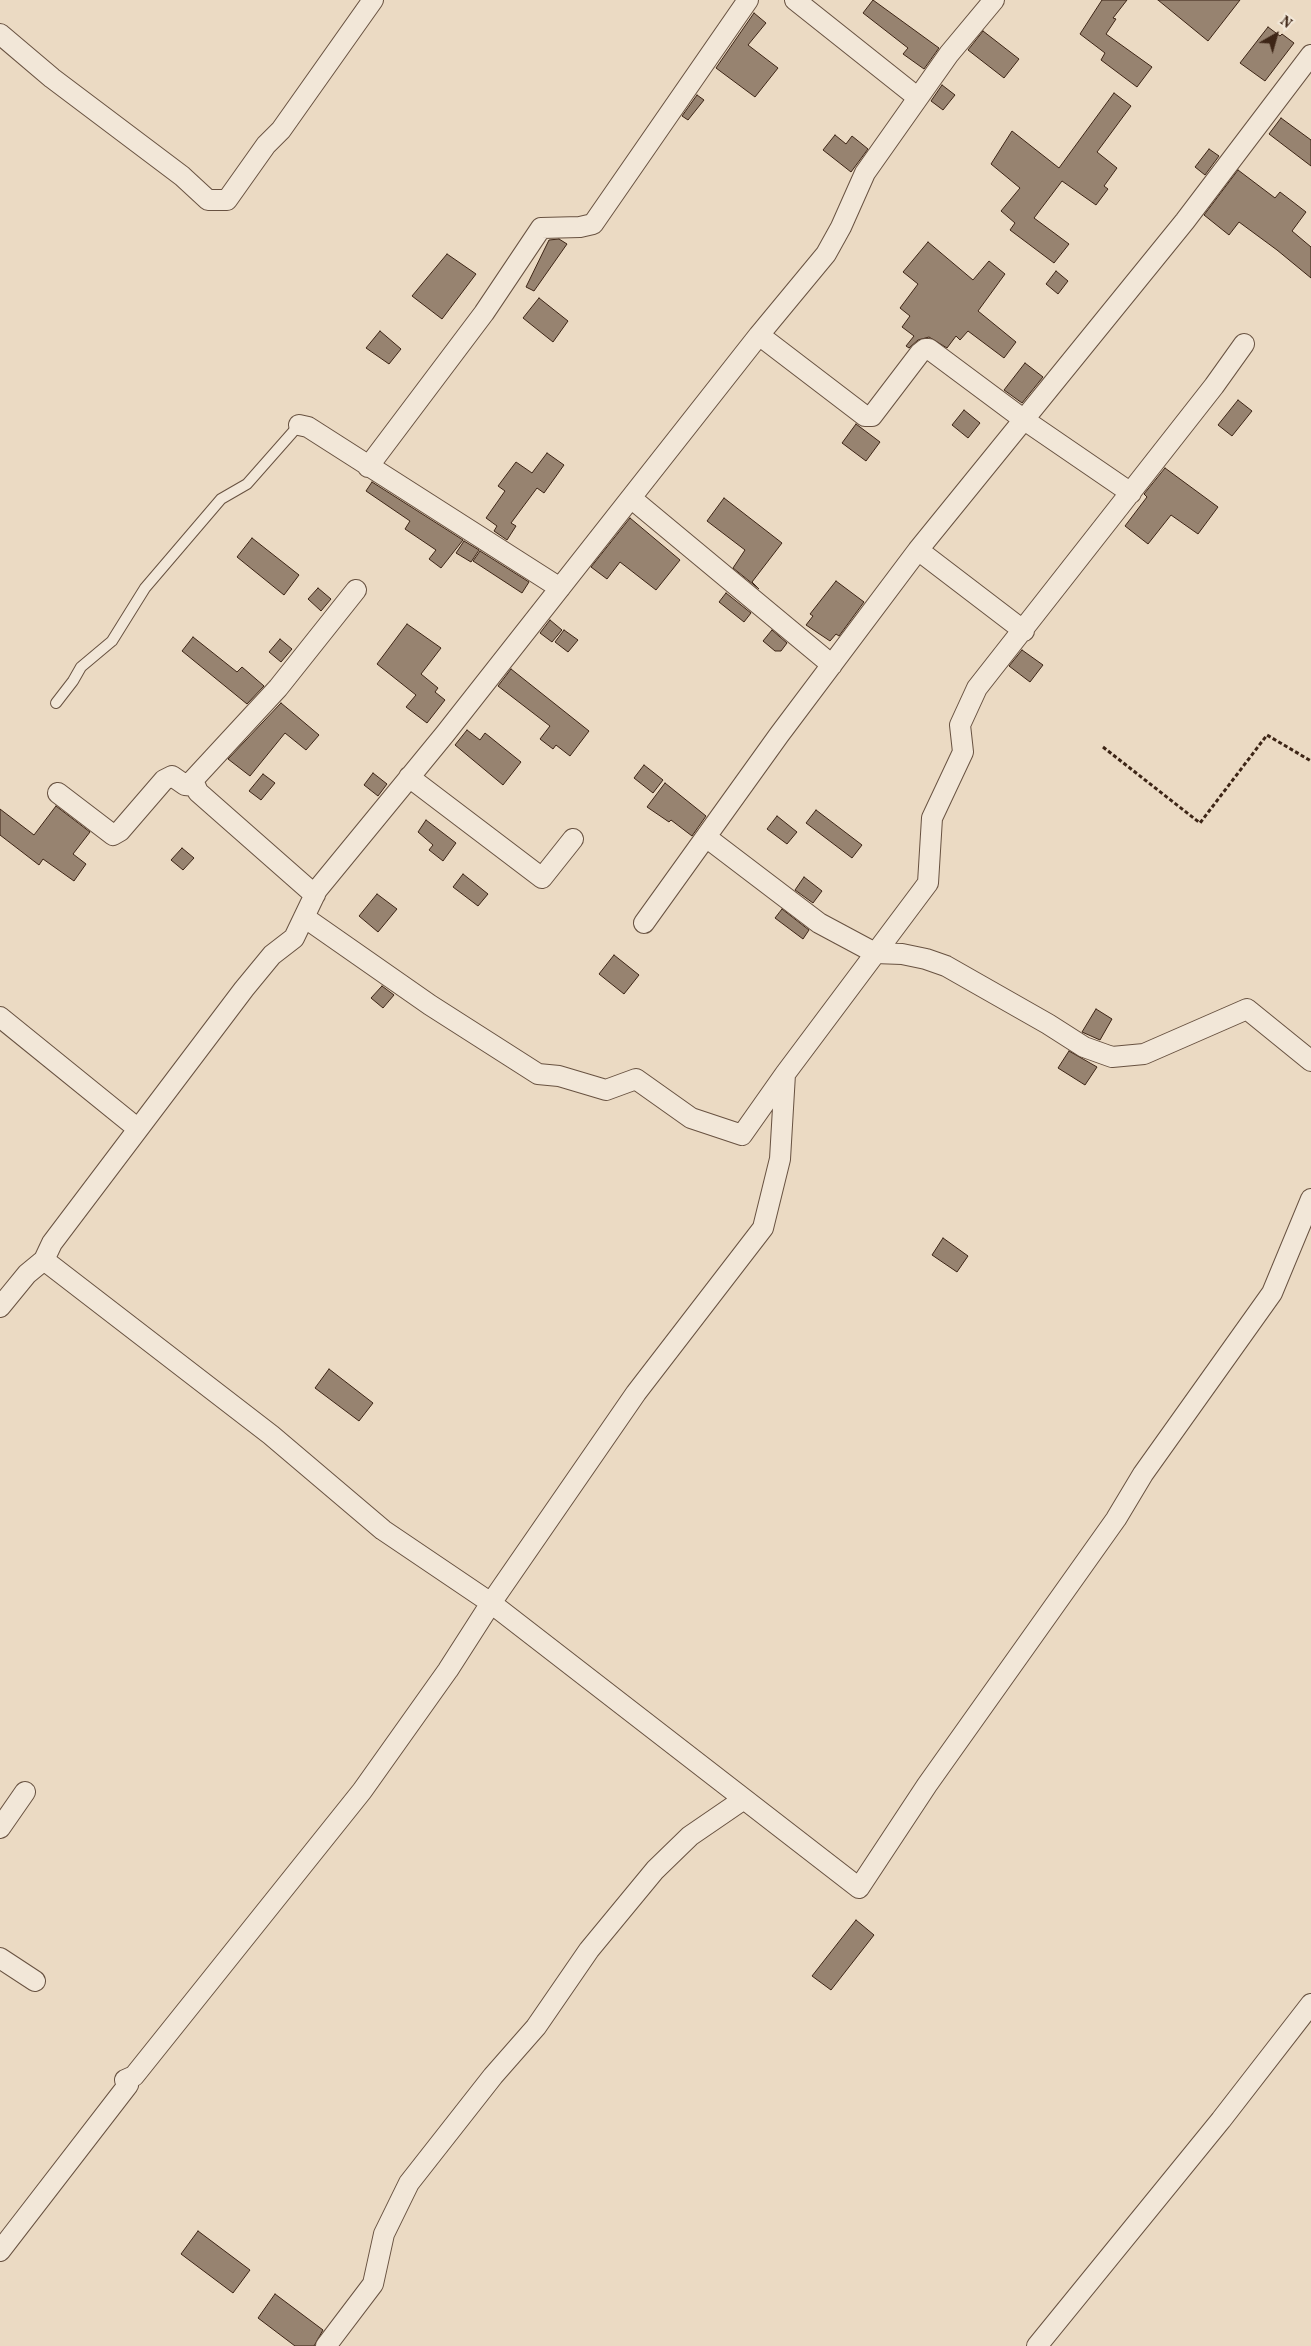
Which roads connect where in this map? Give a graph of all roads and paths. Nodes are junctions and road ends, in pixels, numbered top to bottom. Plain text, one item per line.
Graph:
1 (373, 0) edge
2 (748, 0) edge
3 (796, 0) edge
4 (994, 0) edge
5 (0, 34) edge
6 (1311, 55) edge
7 (917, 97) junction
8 (759, 335) junction
9 (1244, 344) dead end
10 (1023, 419) junction
11 (299, 425) joint
12 (368, 467) junction
13 (1131, 493) junction
14 (631, 498) junction
15 (918, 550) junction
16 (560, 588) junction
17 (356, 590) dead end
18 (1024, 631) junction
19 (832, 664) junction
20 (56, 703) dead end
21 (1103, 747) dead end
22 (1311, 761) edge
23 (409, 777) junction
24 (195, 786) junction
25 (58, 793) dead end
26 (706, 837) junction
27 (573, 839) dead end
28 (315, 895) junction
29 (304, 917) junction
30 (644, 924) dead end
31 (875, 954) junction
32 (0, 1017) edge
33 (1311, 1061) edge
34 (785, 1074) junction
35 (137, 1128) junction
36 (1311, 1199) edge
37 (44, 1260) junction
38 (0, 1306) edge
39 (492, 1603) junction
40 (25, 1792) dead end
41 (744, 1799) junction
42 (0, 1828) edge
43 (0, 1958) edge
44 (35, 1981) dead end
45 (1311, 2004) edge
46 (0, 2252) edge
47 (326, 2346) edge
48 (1038, 2346) edge

1 - 5 street
2 - 12 street
3 - 7 street
4 - 7 street
6 - 10 street
7 - 8 street
8 - 10 street
8 - 14 street
9 - 13 street
10 - 13 street
10 - 15 street
11 - 12 street
11 - 20 lane
12 - 16 street
13 - 18 street
14 - 16 street
14 - 19 street
15 - 18 street
15 - 19 street
16 - 23 street
17 - 24 street
18 - 31 street
19 - 26 street
21 - 22 path
23 - 27 street
23 - 28 street
24 - 25 street
24 - 28 street
26 - 30 street
26 - 31 street
28 - 29 street
29 - 34 street
29 - 35 street
31 - 33 street
31 - 34 street
32 - 35 street
34 - 39 street
35 - 37 street
36 - 41 street
37 - 38 street
37 - 39 street
39 - 41 street
39 - 46 street
40 - 42 street
41 - 47 street
43 - 44 street
45 - 48 street

